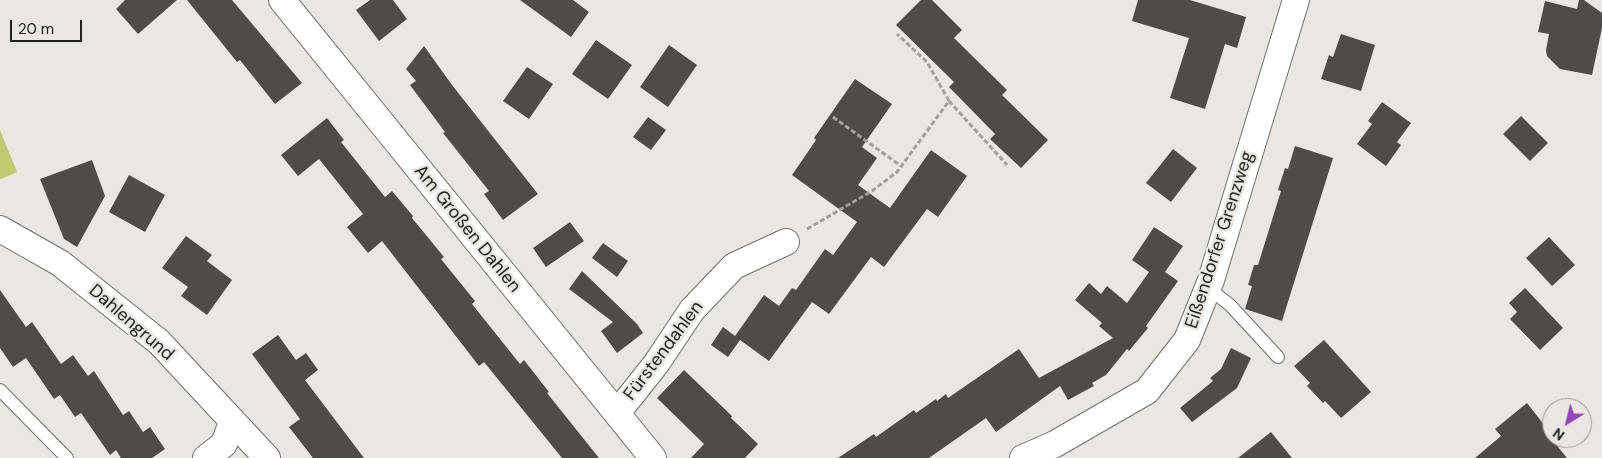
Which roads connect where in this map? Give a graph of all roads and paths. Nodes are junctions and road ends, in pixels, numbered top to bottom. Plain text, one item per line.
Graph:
1 (282, 0) edge
2 (1296, 0) edge
3 (898, 34) dead end
4 (949, 101) junction
5 (833, 117) dead end
6 (1007, 165) dead end
7 (901, 166) junction
8 (0, 229) edge
9 (786, 242) joint
10 (1208, 288) junction
11 (1278, 357) dead end
12 (0, 390) edge
13 (617, 413) junction
14 (232, 422) junction
15 (67, 458) edge
16 (206, 458) edge
17 (267, 458) edge
18 (652, 458) edge
19 (1023, 458) edge

1 - 13 street, Am Großen Dahlen
2 - 10 street, Eißendorfer Grenzweg
3 - 4 path
4 - 6 path
4 - 7 path
5 - 7 path
7 - 9 path
8 - 14 street, Dahlengrund
9 - 13 street, Fürstendahlen
10 - 11 lane
10 - 19 street, Eißendorfer Grenzweg
12 - 15 lane
13 - 18 street, Am Großen Dahlen
14 - 16 street
14 - 17 street, Dahlengrund

